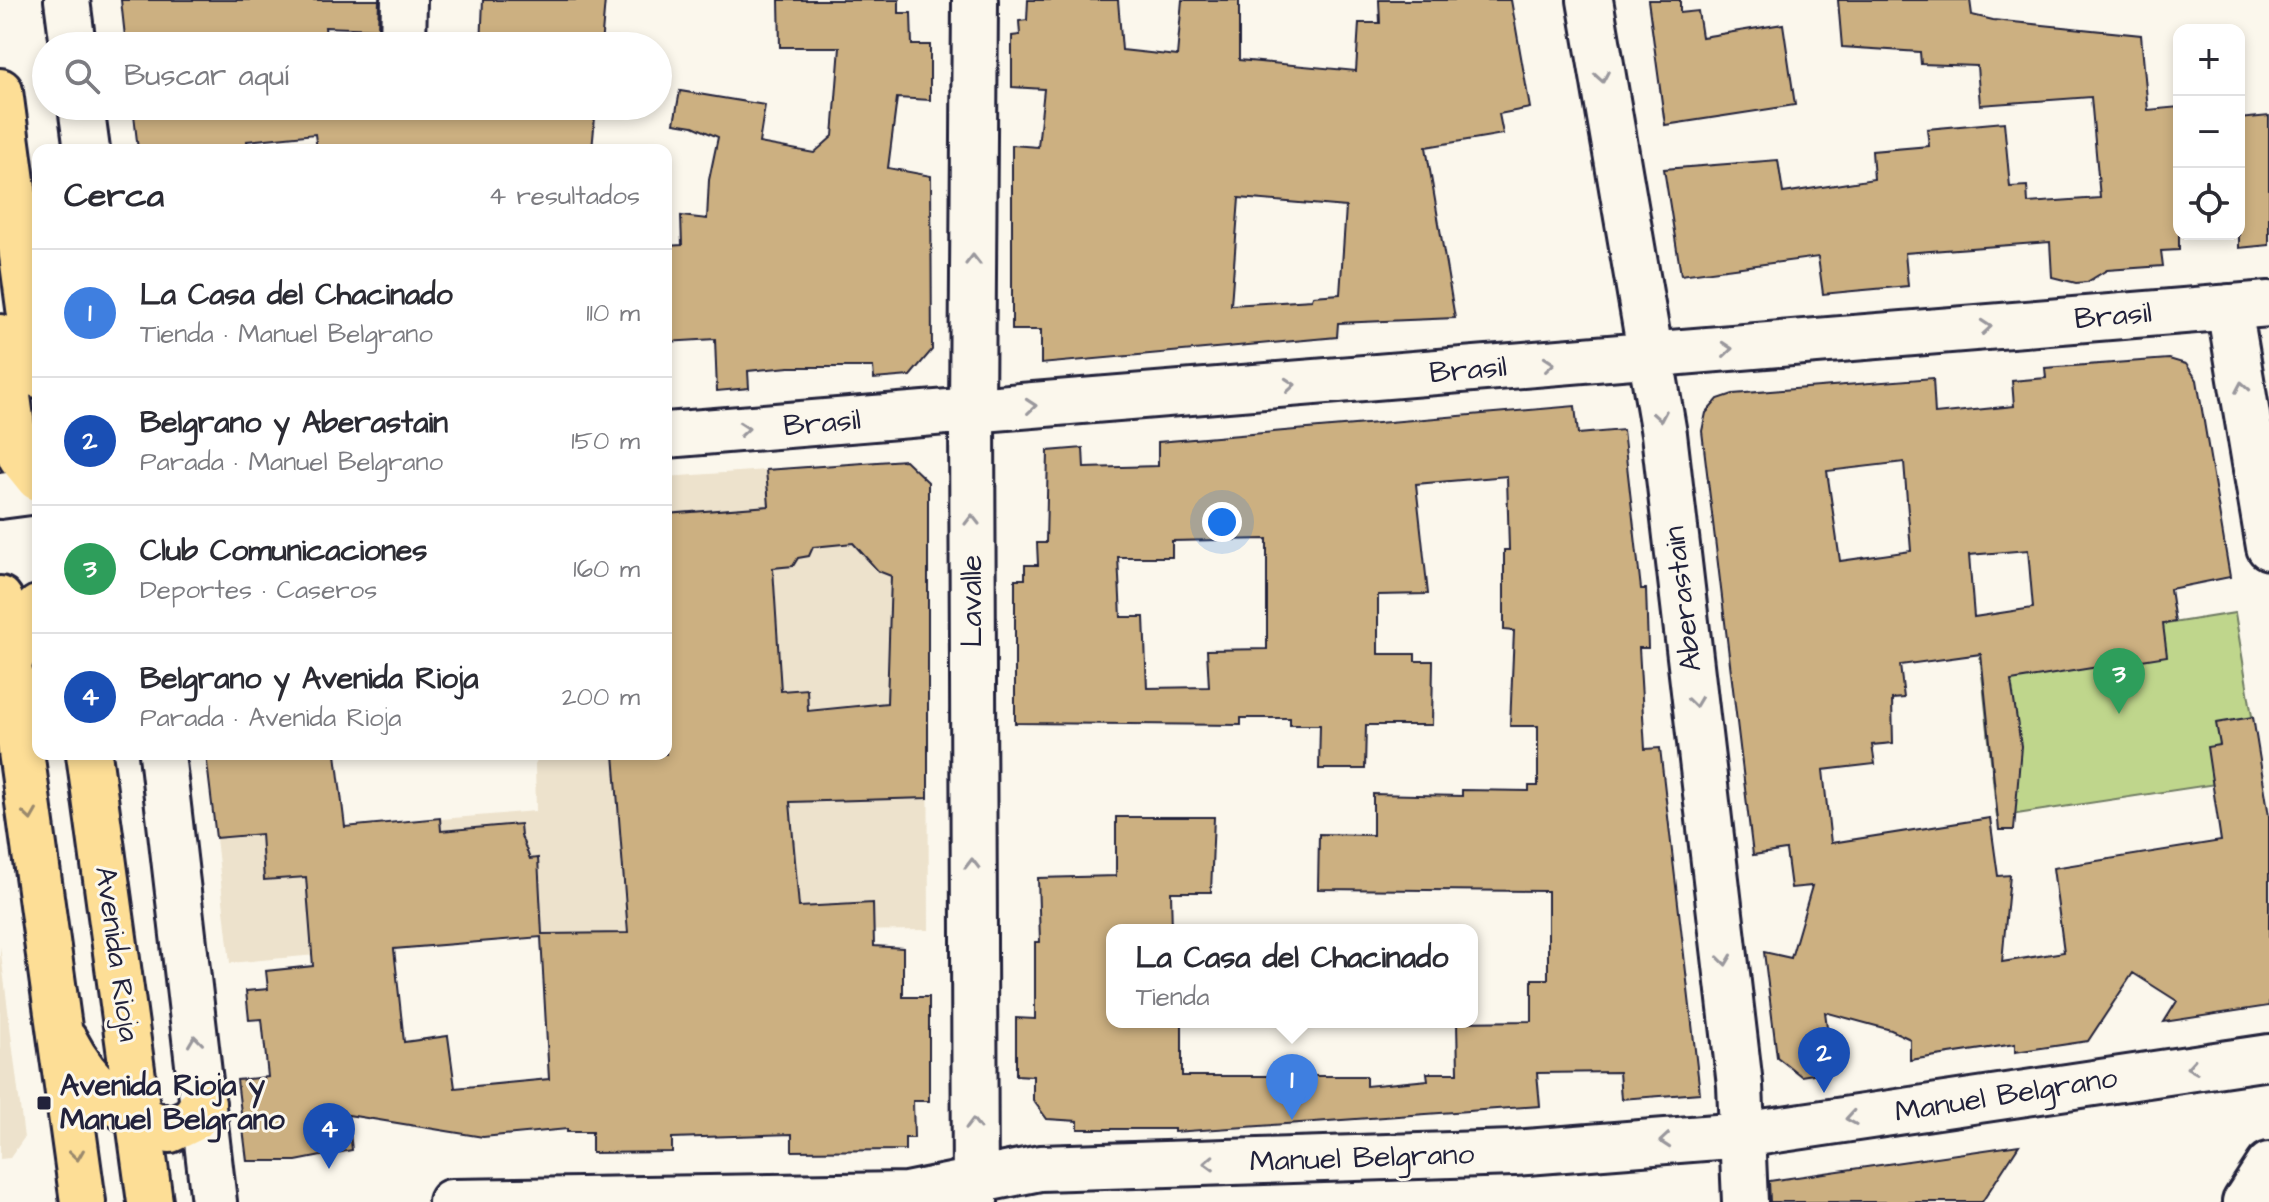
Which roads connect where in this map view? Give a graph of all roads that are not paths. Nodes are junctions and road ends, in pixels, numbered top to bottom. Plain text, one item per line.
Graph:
1 (67, 0) edge
2 (404, 0) edge
3 (975, 0) edge
4 (1590, 0) edge
5 (71, 32) edge
6 (403, 32) edge
7 (0, 91) edge
8 (83, 120) edge
9 (86, 144) edge
10 (2249, 305) edge
11 (32, 330) edge
12 (0, 337) edge
13 (1649, 355) junction
14 (972, 411) junction
15 (672, 435) edge
16 (32, 471) edge
17 (32, 492) edge
18 (0, 496) edge
19 (2269, 547) edge
20 (0, 599) edge
21 (32, 618) edge
22 (9, 664) junction
23 (90, 760) edge
24 (162, 760) edge
25 (58, 1021) junction
26 (2269, 1057) edge
27 (171, 1117) junction
28 (1742, 1135) junction
29 (2269, 1165) edge
30 (148, 1184) edge
31 (974, 1192) edge
32 (2269, 1197) edge
33 (83, 1202) edge
34 (214, 1202) edge
35 (451, 1202) edge
36 (1745, 1202) edge
37 (2245, 1202) edge
38 (2251, 1202) edge

1 - 5 street
2 - 6 street
14 -> 3 street, Lavalle
4 -> 13 street, Aberastain
7 - 11 main road
8 - 9 street
13 -> 10 street, Brasil
19 -> 10 street
12 - 16 main road
14 -> 13 street, Brasil
13 -> 28 street, Aberastain
15 -> 14 street, Brasil
31 -> 14 street, Lavalle
17 - 18 street
20 - 22 main road
21 - 22 main road
22 -> 25 main road
23 - 27 main road, Avenida Rioja
27 -> 24 street, Avenida Rioja
25 - 27 main road
25 -> 33 main road
26 -> 28 street, Manuel Belgrano
27 - 30 main road, Avenida Rioja
27 - 34 street, Avenida Rioja
28 -> 31 street, Manuel Belgrano
28 - 36 street, Aberastain
29 - 37 street
31 - 35 street, Manuel Belgrano
32 - 38 street

